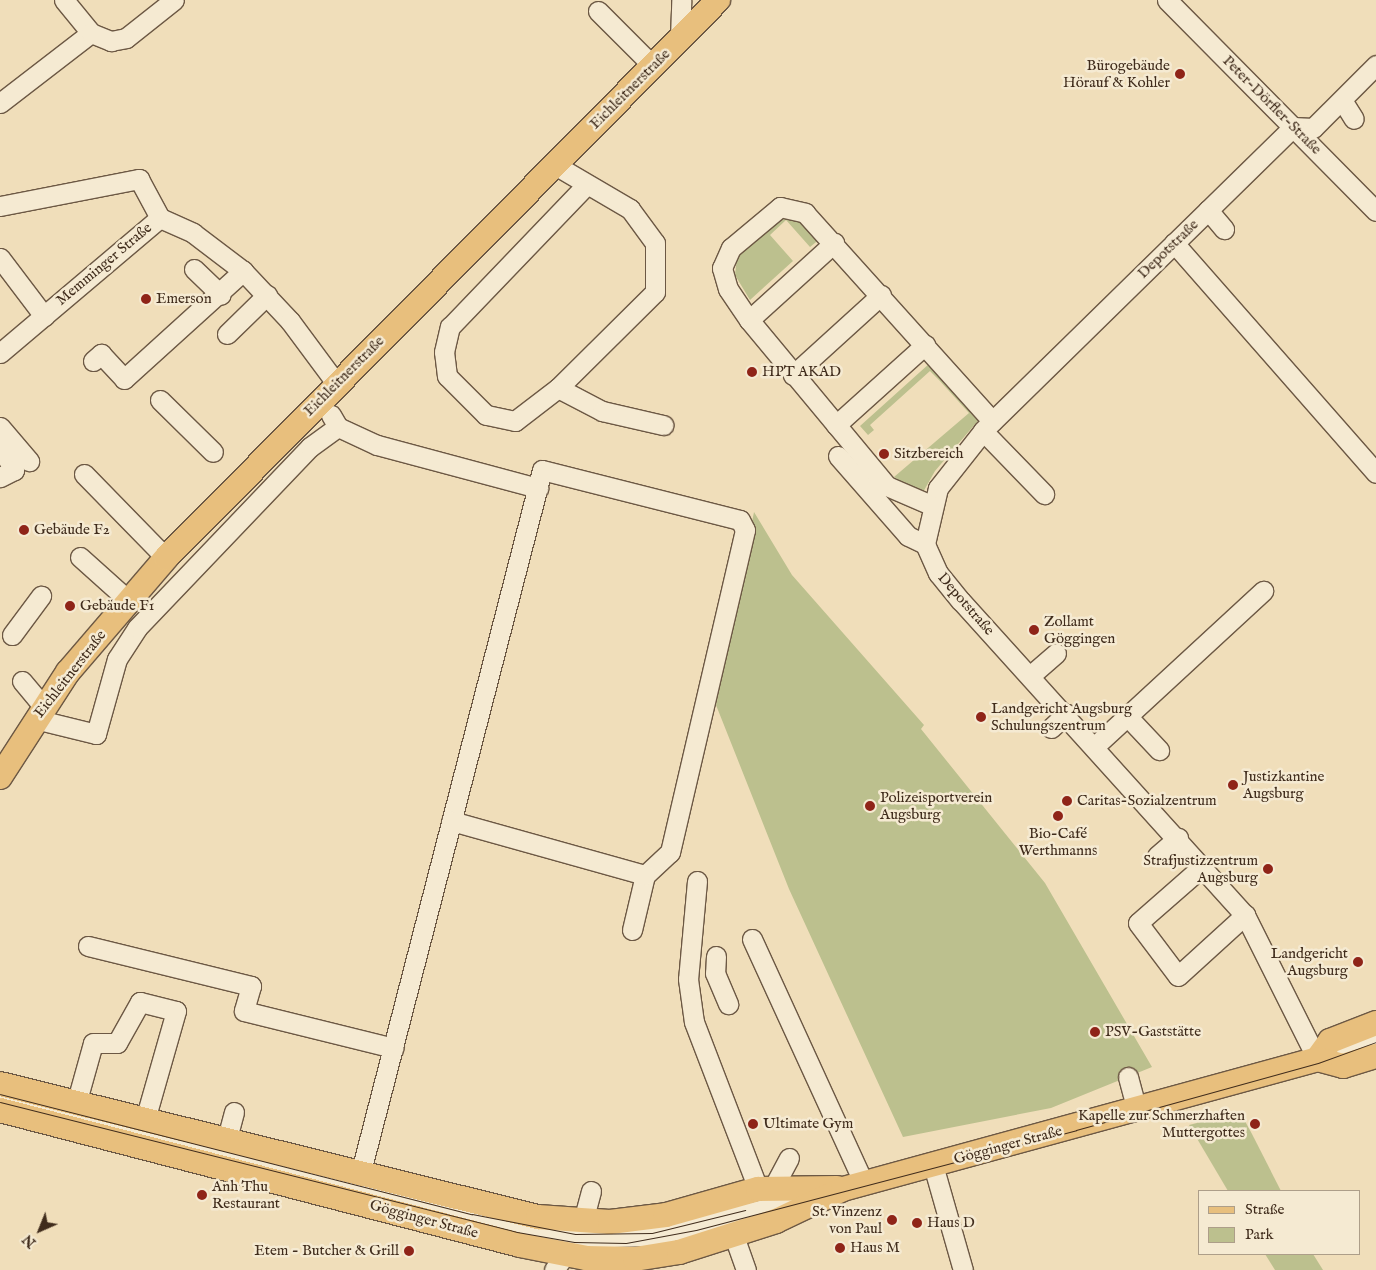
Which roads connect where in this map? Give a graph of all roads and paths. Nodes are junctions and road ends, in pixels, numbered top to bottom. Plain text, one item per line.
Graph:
1 (64, 0) edge
2 (174, 0) edge
3 (681, 0) edge
4 (718, 0) edge
5 (1169, 1) edge
6 (598, 11) dead end
7 (91, 33) junction
8 (680, 38) junction
9 (1376, 65) edge
10 (653, 66) junction
11 (1342, 100) junction
12 (0, 103) edge
13 (1354, 119) dead end
14 (1293, 127) junction
15 (554, 165) junction
16 (586, 185) junction
17 (0, 206) edge
18 (1208, 210) junction
19 (1376, 211) edge
20 (160, 218) junction
21 (1224, 229) dead end
22 (834, 243) junction
23 (1174, 243) junction
24 (0, 258) edge
25 (194, 269) dead end
26 (243, 271) junction
27 (221, 295) junction
28 (267, 295) junction
29 (881, 296) junction
30 (44, 316) junction
31 (749, 320) junction
32 (227, 334) dead end
33 (925, 345) junction
34 (0, 352) edge
35 (93, 361) dead end
36 (793, 375) junction
37 (336, 383) junction
38 (558, 388) junction
39 (160, 400) dead end
40 (663, 425) dead end
41 (836, 425) junction
42 (987, 426) junction
43 (0, 427) edge
44 (0, 446) edge
45 (213, 452) dead end
46 (838, 456) dead end
47 (30, 461) dead end
48 (1376, 473) edge
49 (84, 474) dead end
50 (0, 477) edge
51 (538, 488) junction
52 (1044, 494) dead end
53 (931, 505) junction
54 (925, 544) junction
55 (80, 557) dead end
56 (166, 558) junction
57 (1264, 591) dead end
58 (41, 596) dead end
59 (128, 600) junction
60 (12, 634) dead end
61 (1056, 653) dead end
62 (1031, 676) junction
63 (22, 681) dead end
64 (40, 713) junction
65 (1066, 714) junction
66 (1127, 716) junction
67 (1051, 728) dead end
68 (1095, 746) junction
69 (1159, 750) dead end
70 (0, 777) edge
71 (452, 821) junction
72 (1178, 838) junction
73 (1157, 856) dead end
74 (1203, 866) junction
75 (645, 875) junction
76 (697, 882) dead end
77 (1245, 915) junction
78 (632, 930) dead end
79 (752, 939) dead end
80 (88, 946) dead end
81 (716, 956) dead end
82 (727, 996) dead end
83 (1376, 1023) edge
84 (1376, 1038) edge
85 (393, 1048) junction
86 (1376, 1056) edge
87 (1317, 1059) junction
88 (1128, 1077) dead end
89 (0, 1084) edge
90 (0, 1097) edge
91 (76, 1104) junction
92 (0, 1110) edge
93 (1137, 1110) junction
94 (234, 1112) dead end
95 (145, 1120) junction
96 (226, 1142) junction
97 (789, 1158) dead end
98 (933, 1165) junction
99 (360, 1175) junction
100 (854, 1186) junction
101 (766, 1188) junction
102 (591, 1192) dead end
103 (727, 1217) junction
104 (583, 1221) junction
105 (573, 1263) edge
106 (746, 1270) edge
107 (963, 1270) edge

1 - 7 street
2 - 7 street
3 - 8 street
4 - 8 main road, Eichleitnerstraße
5 - 14 street, Peter-Dörfler-Straße
6 - 10 street
7 - 12 street
8 - 10 main road, Eichleitnerstraße
9 - 11 street
10 - 15 main road, Eichleitnerstraße
11 - 13 street
11 - 14 street
14 - 18 street, Depotstraße
14 - 19 street, Peter-Dörfler-Straße
15 - 16 street
15 - 37 main road, Eichleitnerstraße
16 - 38 street
16 - 38 street
17 - 20 street
18 - 21 street
18 - 23 street, Depotstraße
20 - 26 street, Memminger Straße
20 - 30 street, Memminger Straße
22 - 29 street
22 - 31 street
22 - 31 street
23 - 42 street, Depotstraße
23 - 48 street
24 - 30 street
25 - 27 street
26 - 27 street
26 - 28 street, Memminger Straße
27 - 35 street
28 - 32 street
28 - 37 street, Memminger Straße
29 - 33 street
29 - 36 street
30 - 34 street, Memminger Straße
31 - 36 street
33 - 41 street
33 - 42 street
36 - 41 street
37 - 56 main road, Eichleitnerstraße
38 - 40 street
39 - 45 street
41 - 53 street
42 - 52 street
42 - 53 street, Depotstraße
43 - 47 street
44 - 50 street
46 - 54 street
49 - 56 street
51 - 64 street
51 - 71 street
51 - 75 street
53 - 54 street, Depotstraße
54 - 62 street, Depotstraße
55 - 59 street
56 - 59 main road, Eichleitnerstraße
57 - 66 street
58 - 60 street
59 - 64 main road, Eichleitnerstraße
61 - 62 street
62 - 65 street, Depotstraße
63 - 64 street
64 - 70 main road, Eichleitnerstraße
65 - 67 street
65 - 68 street, Depotstraße
66 - 68 street
66 - 69 street
68 - 72 street, Depotstraße
71 - 75 street
71 - 85 street
72 - 73 street
72 - 74 street, Depotstraße
74 - 77 street, Depotstraße
74 - 77 street
75 - 78 street
76 - 101 street
77 - 87 street, Depotstraße
79 - 100 street
80 - 85 street
81 - 82 street
83 - 87 main road
84 - 87 street
85 - 99 street
86 - 87 main road
87 - 93 main road, Gögginger Straße
88 - 93 street
89 - 91 main road, Gögginger Straße
90 - 103 street
91 - 95 main road, Gögginger Straße
91 - 95 street
92 - 105 main road, Gögginger Straße
93 - 98 main road, Gögginger Straße
94 - 96 street
95 - 96 main road, Gögginger Straße
96 - 99 main road, Gögginger Straße
97 - 101 street
98 - 100 main road, Gögginger Straße
98 - 107 street
99 - 104 main road, Gögginger Straße
100 - 101 main road, Gögginger Straße
100 - 103 main road, Gögginger Straße
101 - 103 main road, Gögginger Straße
102 - 104 street
103 - 104 main road, Gögginger Straße
103 - 105 main road, Gögginger Straße
103 - 106 street

